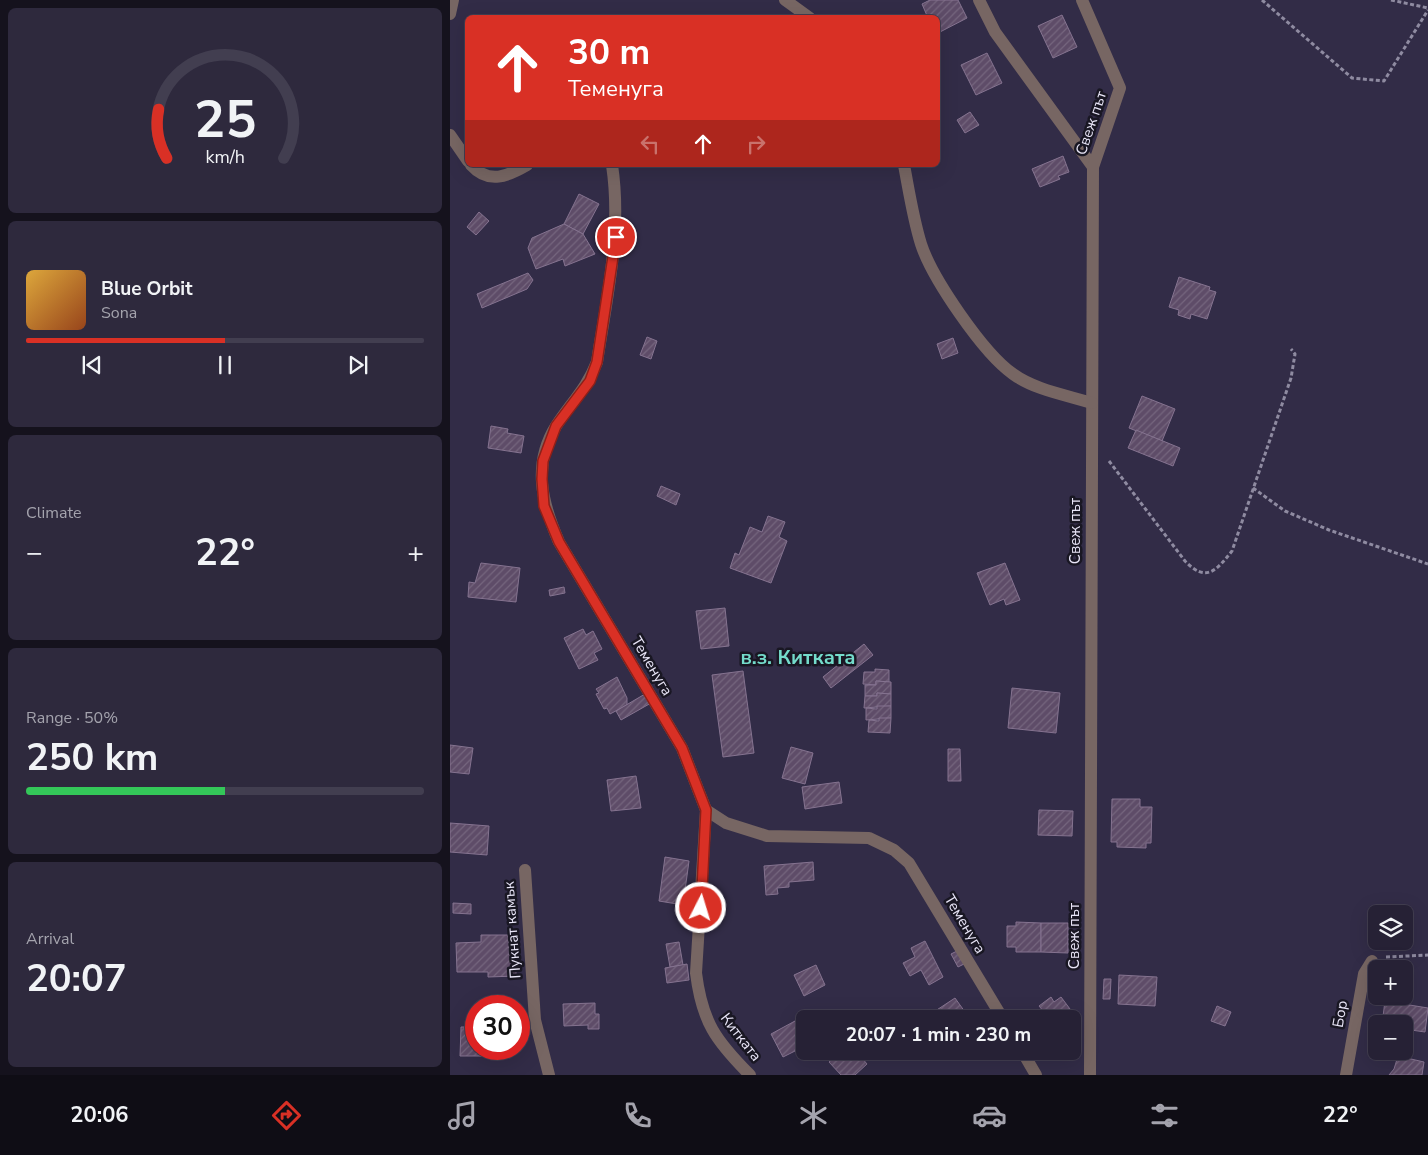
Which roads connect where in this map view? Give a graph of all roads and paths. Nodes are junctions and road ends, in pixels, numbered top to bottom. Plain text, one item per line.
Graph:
1 (453, 0) edge
2 (784, 0) edge
3 (979, 0) edge
4 (1082, 0) edge
5 (1262, 0) edge
6 (1391, 0) edge
7 (1428, 9) edge
8 (450, 14) edge
9 (806, 15) edge
10 (450, 135) edge
11 (465, 158) edge
12 (474, 167) edge
13 (524, 167) edge
14 (612, 167) edge
15 (904, 167) edge
16 (1094, 167) junction
17 (1291, 348) dead end
18 (1092, 403) junction
19 (1092, 450) junction
20 (1253, 488) junction
21 (1428, 564) edge
22 (706, 810) junction
23 (525, 870) dead end
24 (1428, 955) edge
25 (1375, 960) edge
26 (1368, 968) edge
27 (998, 1010) edge
28 (1027, 1060) edge
29 (549, 1075) edge
30 (750, 1075) edge
31 (1036, 1075) edge
32 (1090, 1075) edge
33 (1346, 1075) edge

1 - 8 street
2 - 9 street
3 - 16 street
4 - 16 street, Свеж път
5 - 7 path
6 - 7 path
10 - 11 street
12 - 13 street
14 - 22 street, Теменуга
15 - 18 street
16 - 18 street, Свеж път
17 - 20 path
18 - 19 street, Свеж път
19 - 20 path
19 - 32 street, Свеж път
20 - 21 path
22 - 27 street, Теменуга
22 - 30 street, Китката
23 - 29 street, Пукнат камък
24 - 25 path
26 - 33 street, Бор
28 - 31 street

